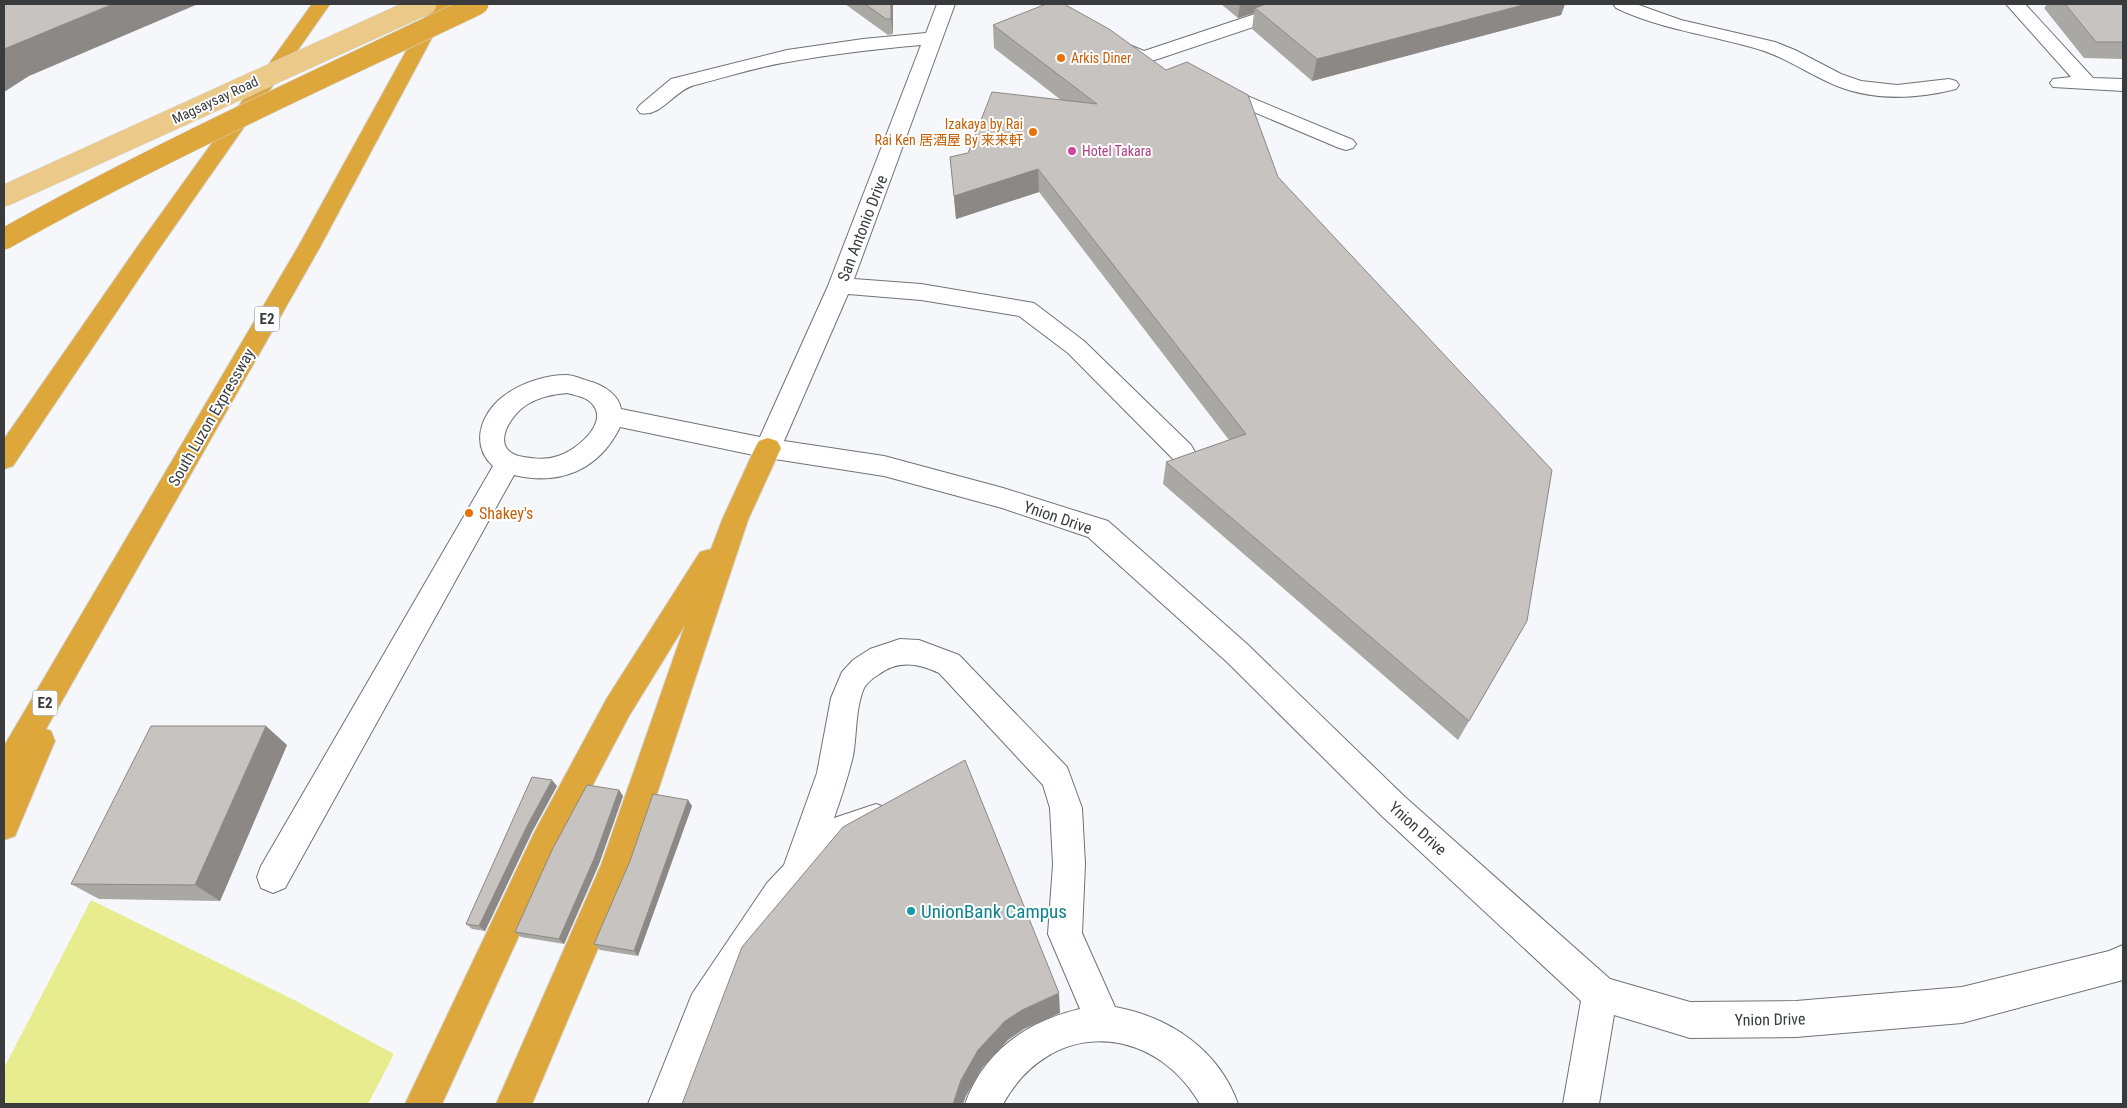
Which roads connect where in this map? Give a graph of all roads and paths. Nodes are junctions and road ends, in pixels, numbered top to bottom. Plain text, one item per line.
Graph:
1 (321, 4) edge
2 (426, 4) edge
3 (441, 4) edge
4 (478, 4) edge
5 (946, 4) edge
6 (1333, 4) edge
7 (1622, 4) edge
8 (2015, 4) edge
9 (1097, 36) edge
10 (934, 38) junction
11 (1143, 58) junction
12 (1169, 69) edge
13 (1196, 80) edge
14 (2060, 83) dead end
15 (2088, 84) junction
16 (1949, 85) dead end
17 (2123, 85) edge
18 (647, 109) dead end
19 (1346, 144) dead end
20 (4, 196) edge
21 (4, 239) edge
22 (840, 286) junction
23 (611, 416) junction
24 (768, 448) junction
25 (1182, 452) dead end
26 (4, 459) edge
27 (508, 463) junction
28 (735, 520) junction
29 (87, 631) junction
30 (4, 774) edge
31 (905, 802) edge
32 (4, 825) edge
33 (797, 874) junction
34 (273, 877) dead end
35 (2123, 962) edge
36 (1600, 994) junction
37 (1104, 1023) junction
38 (422, 1104) edge
39 (514, 1104) edge
40 (666, 1104) edge
41 (983, 1104) edge
42 (1220, 1104) edge
43 (1581, 1104) edge

1 - 26 highway
2 - 20 main road, Magsaysay Road, bridge
3 - 29 highway, South Luzon Expressway / E2
4 - 21 highway, bridge
5 - 10 street, San Antonio Drive
6 - 11 street
7 - 16 street
8 - 15 street
9 - 11 street
10 - 18 street
10 - 22 street, San Antonio Drive
11 - 12 street
13 - 19 street
14 - 15 street
15 - 17 street
22 - 24 street, San Antonio Drive
22 - 25 street
23 - 24 street, Ynion Drive
23 - 27 street
23 - 27 street
24 - 28 highway
24 - 36 street, Ynion Drive
27 - 34 street
28 - 38 highway
28 - 39 highway
29 - 30 highway, South Luzon Expressway / E2
29 - 32 highway
31 - 33 street
33 - 37 street
33 - 40 street
35 - 36 street, Ynion Drive
36 - 43 street
37 - 41 street
37 - 42 street

